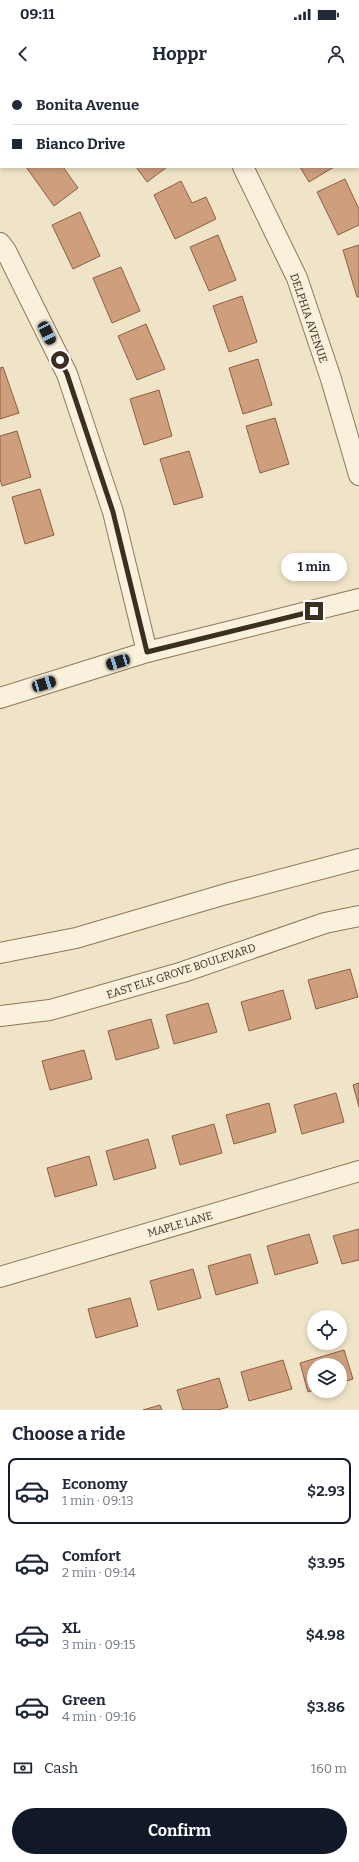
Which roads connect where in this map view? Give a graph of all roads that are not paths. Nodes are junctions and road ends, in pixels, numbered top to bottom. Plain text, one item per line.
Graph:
1 (243, 168) edge
2 (0, 243) edge
3 (359, 475) edge
4 (359, 599) edge
5 (147, 652) junction
6 (0, 698) edge
7 (359, 859) edge
8 (359, 916) edge
9 (0, 953) edge
10 (0, 1016) edge
11 (359, 1171) edge
12 (0, 1277) edge

1 - 3 street, DELPHIA AVENUE
2 - 5 street
4 - 5 street
5 - 6 street
7 - 9 street
8 - 10 street, EAST ELK GROVE BOULEVARD
11 - 12 street, MAPLE LANE

